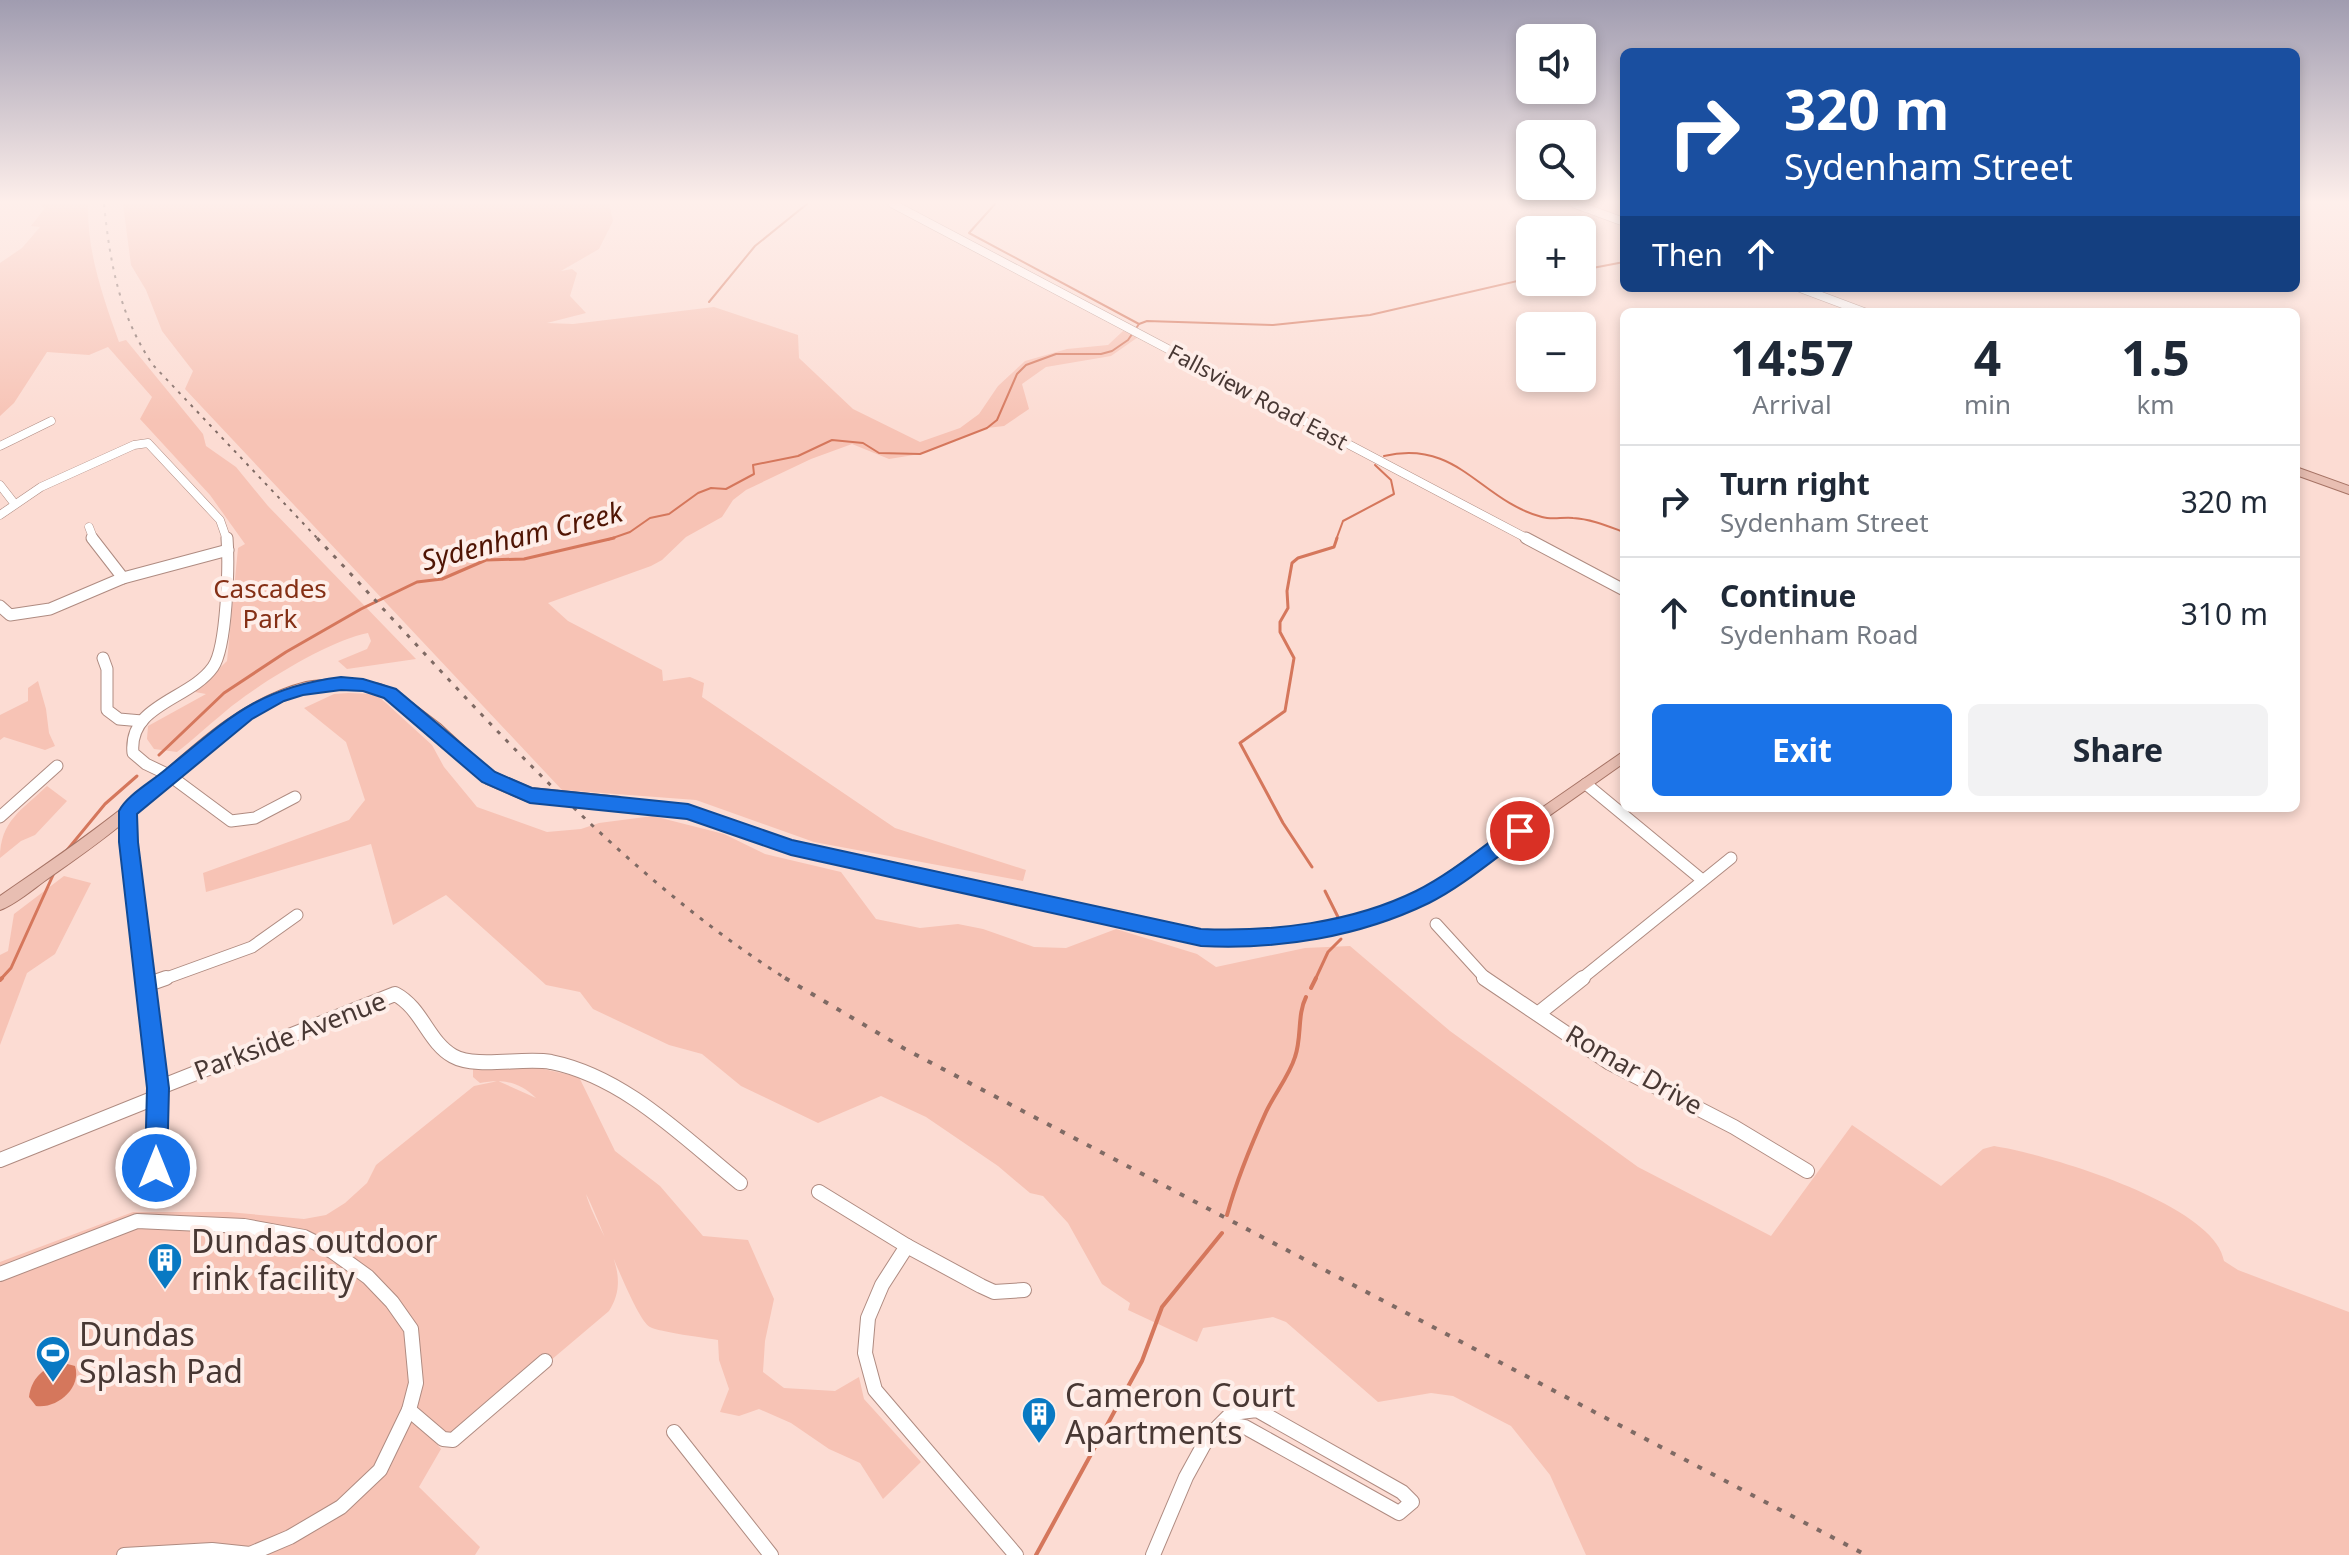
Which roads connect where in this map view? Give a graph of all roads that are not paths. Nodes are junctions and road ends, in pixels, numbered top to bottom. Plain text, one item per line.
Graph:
1 (1030, 277) edge
2 (1811, 292) edge
3 (1853, 308) edge
4 (51, 421) dead end
5 (0, 446) edge
6 (2300, 472) edge
7 (0, 485) edge
8 (2349, 490) edge
9 (14, 503) junction
10 (0, 515) edge
11 (89, 527) dead end
12 (228, 550) junction
13 (123, 578) junction
14 (1620, 588) edge
15 (0, 606) edge
16 (103, 658) dead end
17 (142, 721) junction
18 (1620, 759) edge
19 (57, 766) dead end
20 (169, 775) junction
21 (1586, 784) junction
22 (295, 797) dead end
23 (128, 811) junction
24 (0, 817) edge
25 (1731, 858) dead end
26 (1701, 879) junction
27 (0, 904) edge
28 (297, 915) dead end
29 (1436, 924) dead end
30 (146, 985) junction
31 (1539, 1013) junction
32 (158, 1092) junction
33 (0, 1160) edge
34 (156, 1168) dead end
35 (1807, 1171) dead end
36 (740, 1183) dead end
37 (819, 1192) dead end
38 (907, 1246) junction
39 (0, 1274) edge
40 (1024, 1290) dead end
41 (545, 1361) dead end
42 (409, 1410) junction
43 (674, 1432) dead end
44 (1206, 1438) junction
45 (250, 1554) edge
46 (124, 1555) edge
47 (771, 1555) edge
48 (1016, 1555) edge
49 (1153, 1555) edge

1 - 14 street, Fallsview Road East
2 - 3 street
4 - 5 street
6 - 8 main road
7 - 9 street
9 - 10 street
9 - 12 street
11 - 13 street
12 - 13 street
12 - 17 street
13 - 15 street
16 - 17 street
17 - 20 street
18 - 21 main road
19 - 24 street
20 - 21 main road, bridge
20 - 22 street
20 - 23 main road
21 - 26 street
23 - 27 main road
23 - 30 street
25 - 26 street
26 - 31 street
28 - 30 street
29 - 31 street, Romar Drive
30 - 32 street
31 - 35 street, Romar Drive
32 - 33 street, Parkside Avenue
32 - 34 street
32 - 36 street, Parkside Avenue
37 - 38 street
38 - 40 street
38 - 48 street
39 - 42 street
41 - 42 street
42 - 45 street
43 - 47 street
44 - 44 street
44 - 49 street
45 - 46 street

